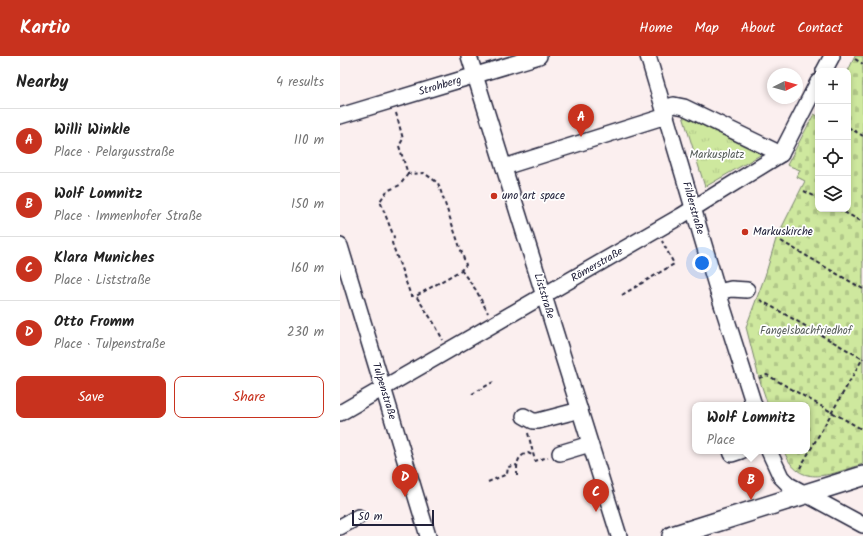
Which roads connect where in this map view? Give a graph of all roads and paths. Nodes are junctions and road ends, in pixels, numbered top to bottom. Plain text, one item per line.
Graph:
1 (469, 56) edge
2 (539, 56) edge
3 (648, 56) edge
4 (832, 56) edge
5 (855, 59) dead end
6 (863, 64) edge
7 (826, 68) edge
8 (475, 75) junction
9 (815, 88) edge
10 (392, 100) junction
11 (665, 112) junction
12 (340, 116) edge
13 (851, 129) edge
14 (863, 136) edge
15 (781, 154) junction
16 (504, 167) junction
17 (408, 174) junction
18 (804, 191) dead end
19 (815, 196) edge
20 (693, 209) junction
21 (844, 212) edge
22 (863, 222) edge
23 (656, 231) junction
24 (780, 241) dead end
25 (340, 246) edge
26 (461, 270) junction
27 (863, 289) edge
28 (746, 290) dead end
29 (718, 292) junction
30 (622, 295) dead end
31 (416, 296) junction
32 (544, 296) junction
33 (760, 300) dead end
34 (494, 324) junction
35 (448, 351) junction
36 (863, 359) edge
37 (759, 378) dead end
38 (493, 382) dead end
39 (383, 388) junction
40 (472, 394) dead end
41 (750, 402) edge
42 (580, 410) junction
43 (832, 412) junction
44 (340, 413) edge
45 (531, 419) joint
46 (863, 430) edge
47 (590, 444) junction
48 (810, 450) edge
49 (560, 453) joint
50 (770, 454) edge
51 (808, 454) edge
52 (534, 456) junction
53 (517, 465) junction
54 (800, 468) dead end
55 (517, 476) dead end
56 (863, 476) edge
57 (488, 482) dead end
58 (806, 494) junction
59 (358, 517) dead end
60 (863, 525) edge
61 (340, 527) edge
62 (428, 536) edge
63 (619, 536) edge
64 (672, 536) edge

1 - 8 street, Liststraße
2 - 8 street, Strohberg
3 - 11 street, Filderstraße
4 - 7 street
5 - 6 path
8 - 10 street, Strohberg
8 - 16 street, Liststraße
9 - 15 street
10 - 12 street, Strohberg
10 - 17 path
11 - 15 street
11 - 16 street
11 - 20 street, Filderstraße
13 - 14 path
15 - 20 street, Römerstraße
16 - 32 street, Liststraße
17 - 26 path
17 - 31 path
18 - 19 path
20 - 23 street, Römerstraße
20 - 29 street, Filderstraße
21 - 22 path
23 - 30 path
23 - 32 street, Römerstraße
24 - 27 path
25 - 39 street, Tulpenstraße
26 - 31 path
26 - 34 path
28 - 29 street
29 - 41 street, Filderstraße
31 - 35 path
32 - 34 street, Römerstraße
32 - 42 street, Liststraße
33 - 36 path
34 - 35 street, Römerstraße
35 - 39 street, Römerstraße
36 - 43 path
37 - 43 path
38 - 40 path
39 - 44 street, Römerstraße
39 - 62 street, Tulpenstraße
42 - 45 street
42 - 47 street, Liststraße
43 - 46 path
43 - 48 path
45 - 52 path
47 - 49 street
47 - 63 street, Liststraße
49 - 52 path
50 - 58 street
51 - 54 path
52 - 53 path
53 - 55 path
53 - 57 path
56 - 58 main road
58 - 60 street
58 - 64 main road
59 - 61 street

